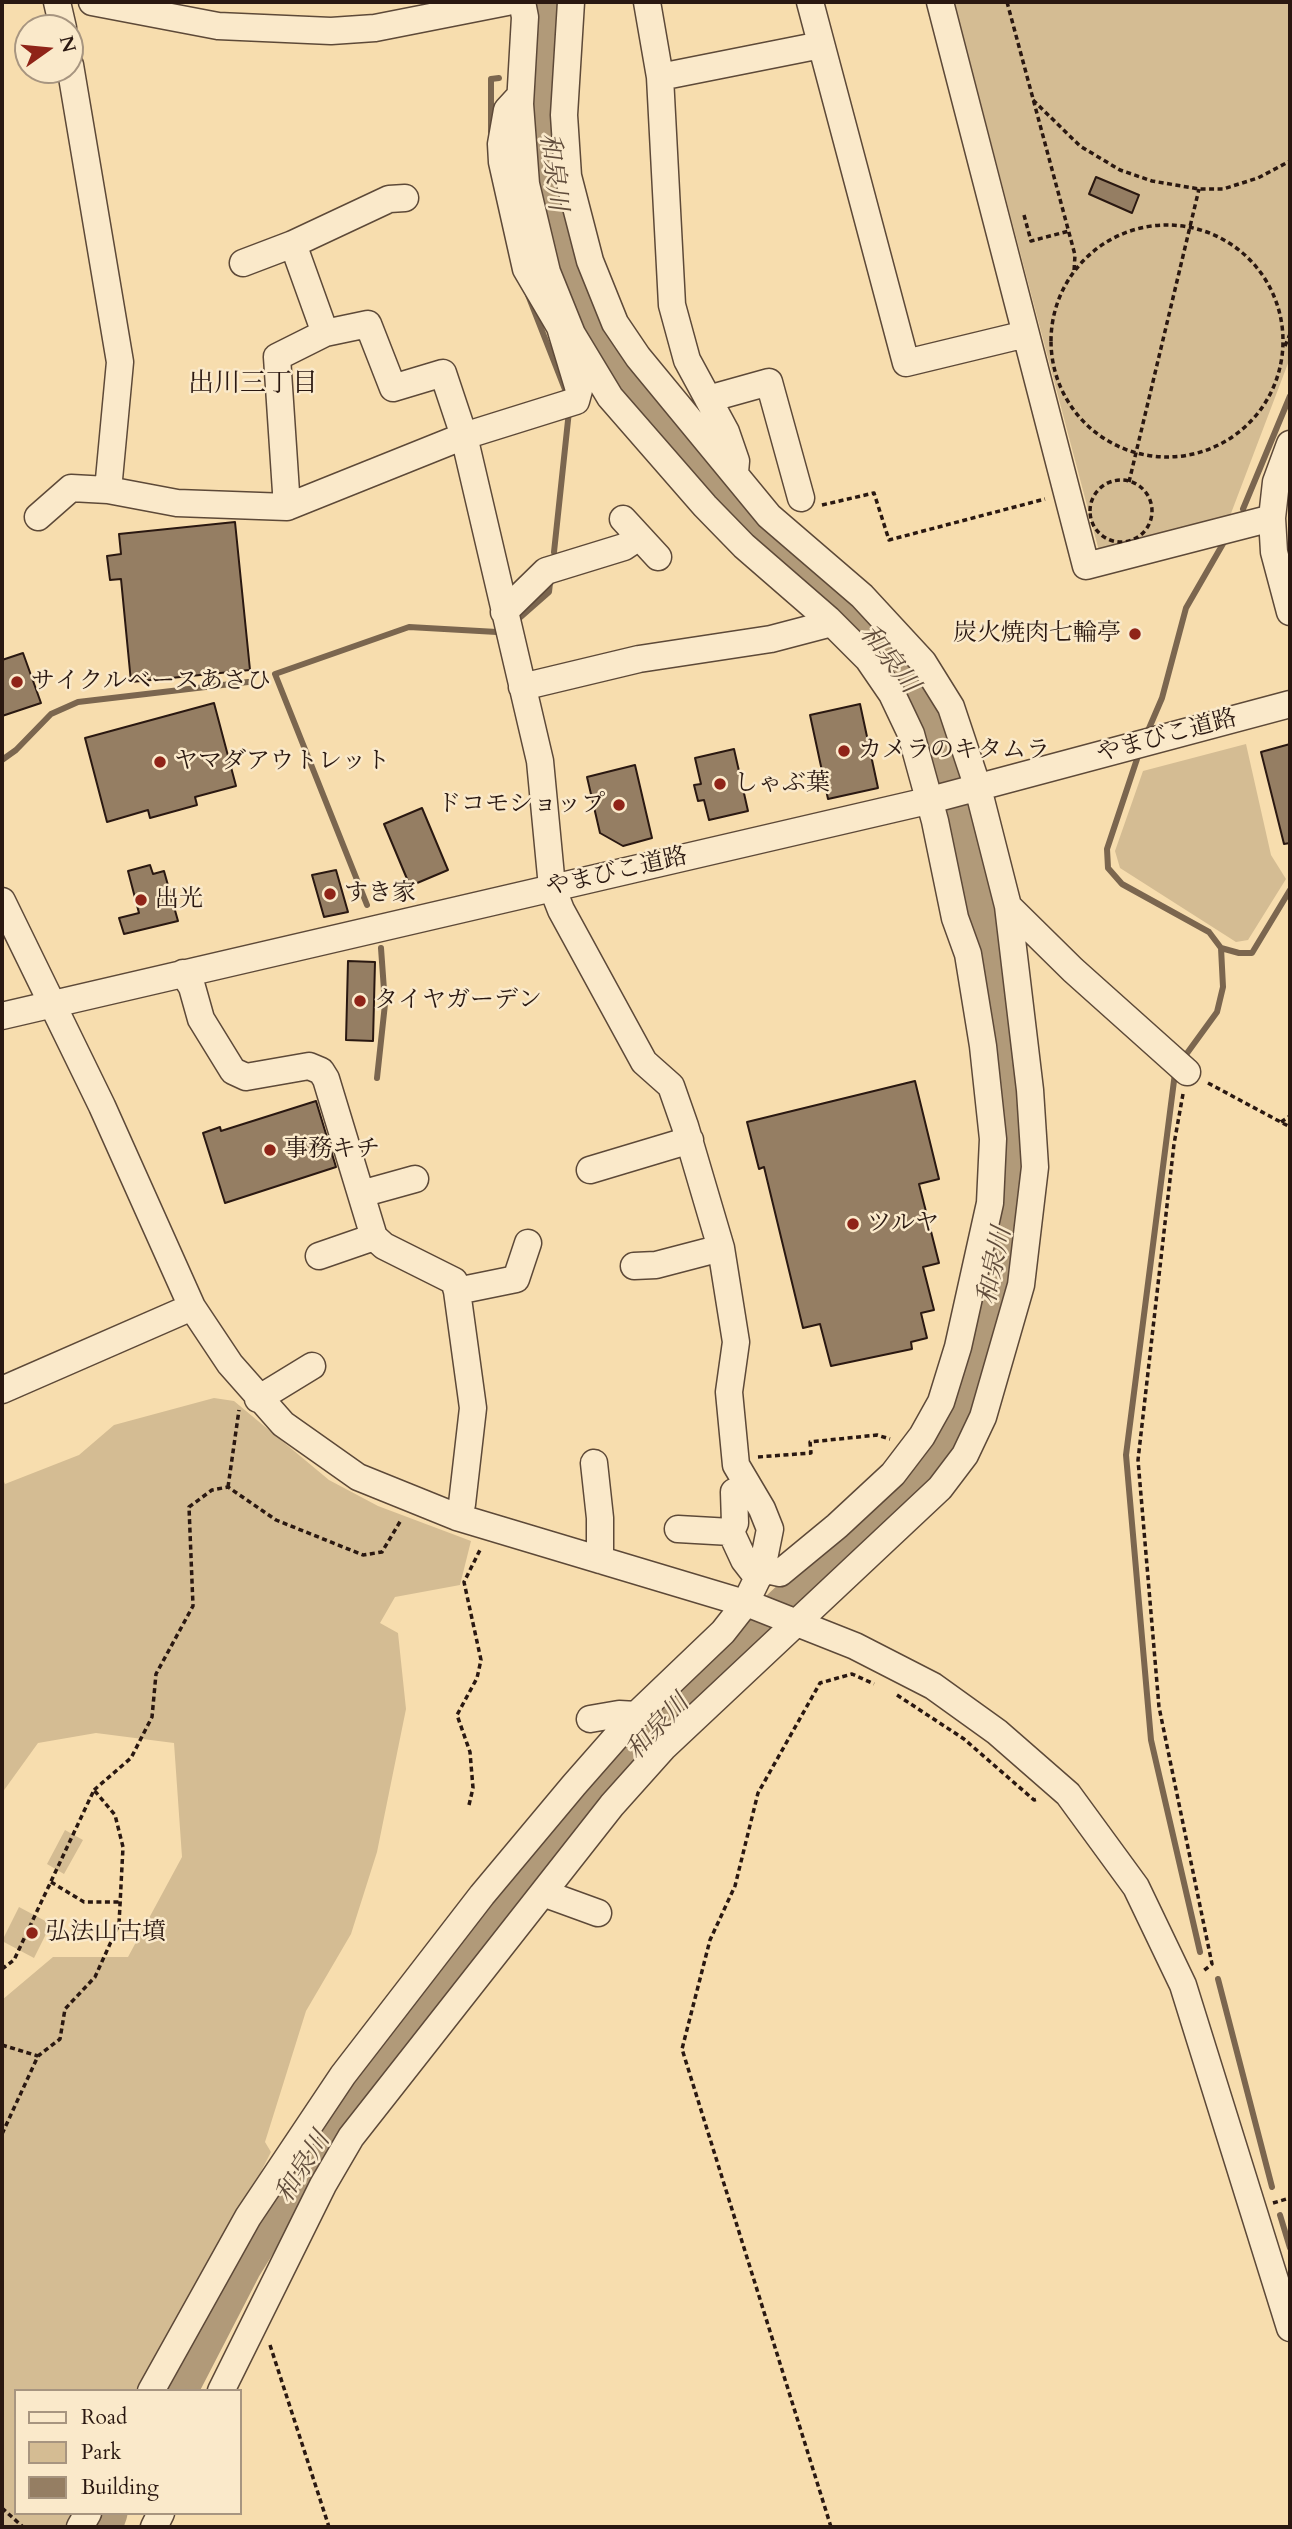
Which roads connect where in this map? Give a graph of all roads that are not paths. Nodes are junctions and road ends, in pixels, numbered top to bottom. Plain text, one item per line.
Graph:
1 (92, 2) edge
2 (508, 2) edge
3 (522, 2) edge
4 (571, 2) edge
5 (647, 2) edge
6 (810, 2) edge
7 (940, 2) edge
8 (821, 46) junction
9 (660, 76) junction
10 (73, 84) edge
11 (393, 193) dead end
12 (293, 244) junction
13 (243, 263) dead end
14 (564, 325) junction
15 (325, 333) junction
16 (1026, 334) junction
17 (708, 399) junction
18 (464, 436) junction
19 (1290, 444) edge
20 (735, 477) junction
21 (108, 490) junction
22 (807, 503) road end
23 (287, 507) junction
24 (38, 517) dead end
25 (1272, 518) junction
26 (658, 557) dead end
27 (504, 612) junction
28 (1290, 612) edge
29 (832, 623) junction
30 (522, 687) junction
31 (1290, 704) edge
32 (973, 790) junction
33 (931, 799) junction
34 (552, 887) junction
35 (2, 901) edge
36 (1008, 906) junction
37 (183, 973) junction
38 (52, 1004) junction
39 (2, 1016) edge
40 (1187, 1072) road end
41 (690, 1140) junction
42 (590, 1170) dead end
43 (415, 1179) dead end
44 (361, 1194) junction
45 (374, 1237) junction
46 (528, 1243) dead end
47 (722, 1248) junction
48 (319, 1256) dead end
49 (634, 1266) dead end
50 (457, 1291) junction
51 (192, 1307) junction
52 (312, 1366) dead end
53 (2, 1391) edge
54 (249, 1399) junction
55 (594, 1462) dead end
56 (734, 1492) dead end
57 (457, 1517) junction
58 (677, 1530) dead end
59 (731, 1532) junction
60 (600, 1560) junction
61 (760, 1573) junction
62 (750, 1605) junction
63 (793, 1620) junction
64 (637, 1715) junction
65 (590, 1719) dead end
66 (544, 1893) junction
67 (598, 1913) dead end
68 (1290, 2328) edge
69 (152, 2389) edge
70 (222, 2389) edge

1 - 2 street
3 - 14 street
4 - 20 street
5 - 9 street
6 - 8 street
7 - 16 street
8 - 9 street
8 - 16 street
9 - 17 street
10 - 21 street
11 - 12 street
12 - 13 street
12 - 15 street
14 - 18 street
14 - 29 street
15 - 18 street
15 - 23 street
16 - 25 street
17 - 20 street
17 - 22 street
18 - 23 street
18 - 27 street
19 - 25 street
20 - 32 street
21 - 23 street
21 - 24 street
25 - 28 street
26 - 27 street
27 - 30 street
29 - 30 street
29 - 33 street
30 - 34 street
31 - 32 street, やまびこ道路
32 - 33 street, やまびこ道路
32 - 36 street
33 - 34 street, やまびこ道路
33 - 61 street
34 - 37 street, やまびこ道路
34 - 41 street
35 - 38 street
36 - 40 street
36 - 63 street
37 - 38 street, やまびこ道路
37 - 44 street
38 - 39 street, やまびこ道路
38 - 51 street
41 - 42 street
41 - 47 street
43 - 44 street
44 - 45 street
45 - 48 street
45 - 50 street
46 - 50 street
47 - 49 street
47 - 61 street
50 - 57 street
51 - 53 street
51 - 54 street
52 - 54 street
54 - 57 street
55 - 60 street
56 - 59 street
57 - 60 street
58 - 59 street
59 - 61 street
60 - 62 street
61 - 62 street
62 - 63 street
62 - 64 street
63 - 66 street
63 - 68 street
64 - 65 street
64 - 69 street
66 - 67 street
66 - 70 street

